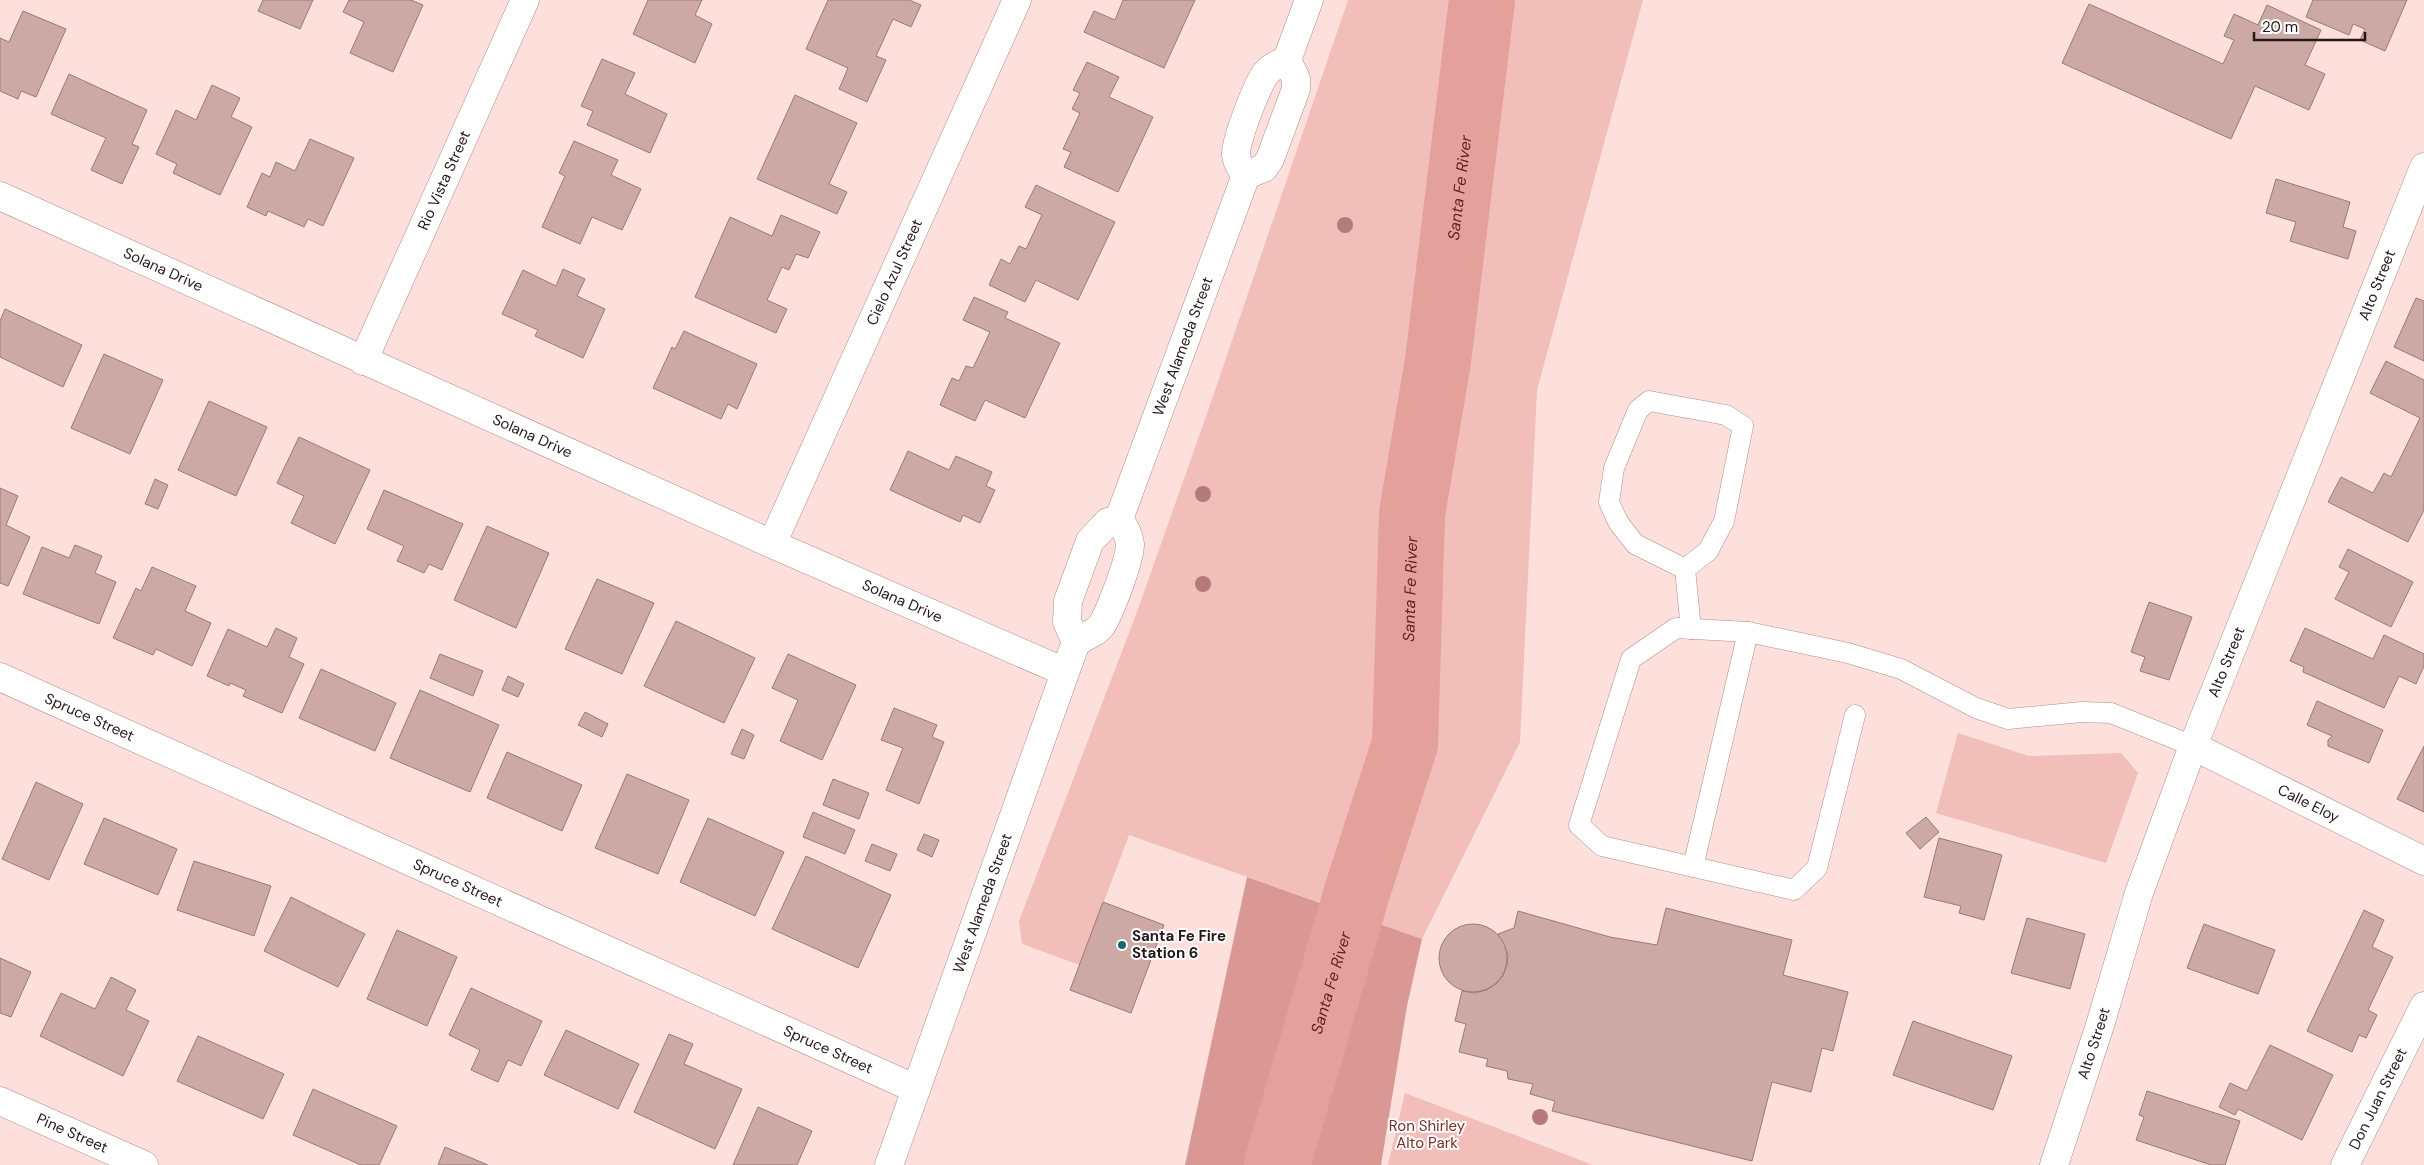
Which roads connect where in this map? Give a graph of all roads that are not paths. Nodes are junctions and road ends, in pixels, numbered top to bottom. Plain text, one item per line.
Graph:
1 (526, 0) edge
2 (1017, 0) edge
3 (1309, 0) edge
4 (1287, 60) junction
5 (2424, 167) edge
6 (1246, 175) junction
7 (0, 196) edge
8 (363, 361) junction
9 (1119, 519) junction
10 (772, 544) junction
11 (1686, 569) junction
12 (1691, 630) junction
13 (1748, 632) junction
14 (1076, 642) junction
15 (1065, 672) junction
16 (0, 677) edge
17 (1855, 715) dead end
18 (2193, 746) junction
19 (2424, 861) edge
20 (1693, 867) junction
21 (2424, 1006) edge
22 (916, 1089) junction
23 (0, 1101) edge
24 (144, 1165) edge
25 (889, 1165) edge
26 (2054, 1165) edge
27 (2346, 1165) edge

1 - 8 street, Rio Vista Street
2 - 10 street, Cielo Azul Street
3 - 4 street
4 - 6 street
4 - 6 street
5 - 18 street, Alto Street
6 - 9 street, West Alameda Street
7 - 8 street, Solana Drive
8 - 10 street, Solana Drive
9 - 14 street
9 - 14 street
10 - 15 street, Solana Drive
11 - 11 lane
11 - 12 lane
12 - 13 lane
12 - 20 lane
13 - 18 lane
13 - 20 lane
14 - 15 street, West Alameda Street
15 - 22 street, West Alameda Street
16 - 22 street, Spruce Street
17 - 20 lane
18 - 19 street, Calle Eloy
18 - 26 street, Alto Street
21 - 27 street, Don Juan Street
22 - 25 street, West Alameda Street
23 - 24 street, Pine Street

